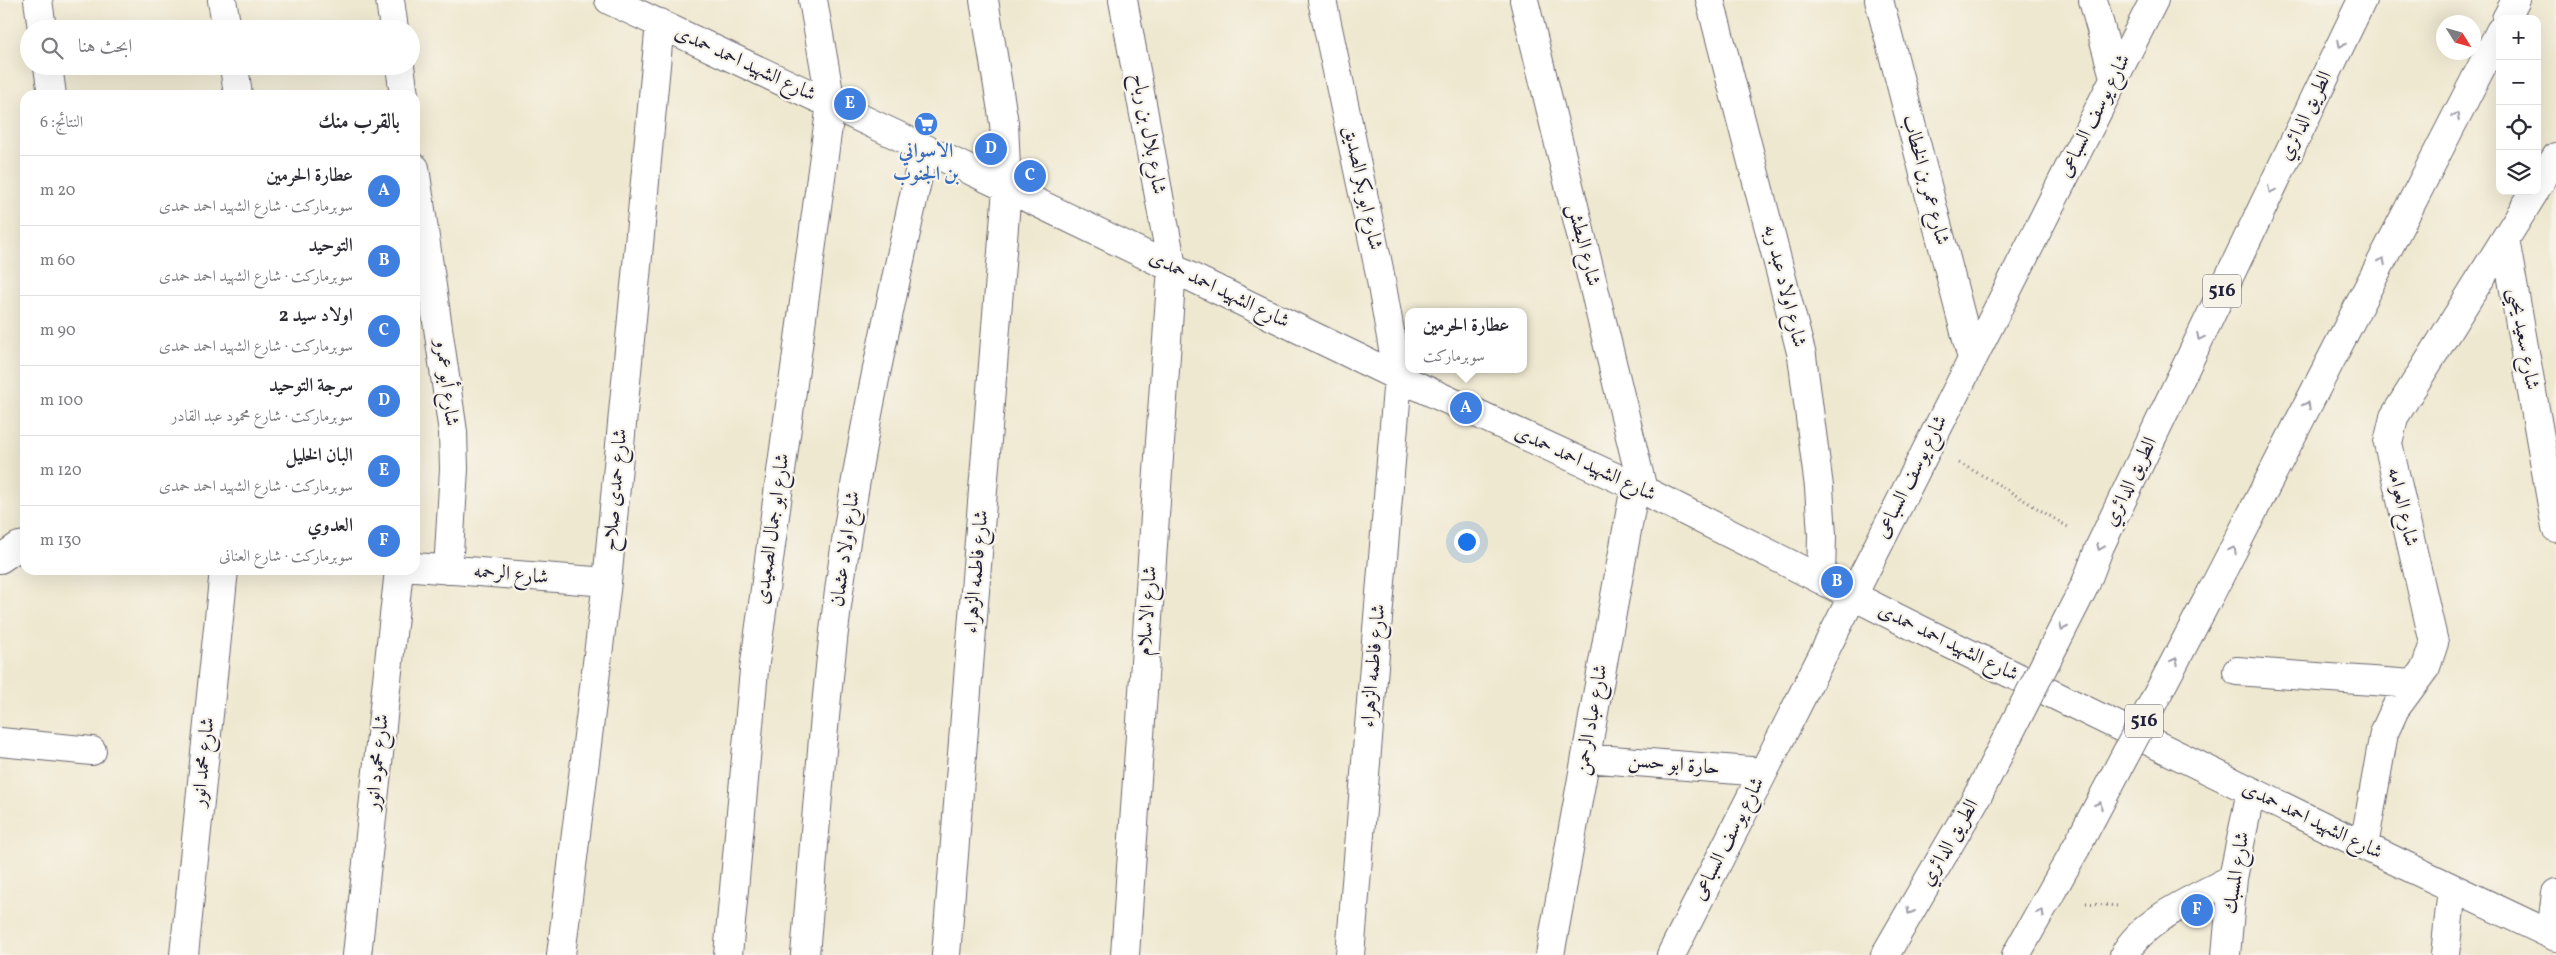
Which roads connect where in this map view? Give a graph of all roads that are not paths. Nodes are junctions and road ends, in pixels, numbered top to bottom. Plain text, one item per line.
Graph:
1 (38, 0) edge
2 (222, 0) edge
3 (390, 0) edge
4 (609, 0) edge
5 (813, 0) edge
6 (984, 0) edge
7 (1124, 0) edge
8 (1322, 0) edge
9 (1524, 0) edge
10 (1710, 0) edge
11 (1879, 0) edge
12 (2093, 0) edge
13 (2154, 0) edge
14 (2362, 0) edge
15 (2516, 0) edge
16 (645, 12) edge
17 (2508, 15) edge
18 (41, 20) edge
19 (225, 20) edge
20 (393, 20) edge
21 (2496, 39) edge
22 (49, 75) edge
23 (235, 75) edge
24 (401, 75) edge
25 (2114, 78) junction
26 (51, 90) edge
27 (237, 90) edge
28 (403, 90) edge
29 (831, 104) junction
30 (924, 148) junction
31 (2556, 157) edge
32 (2541, 181) edge
33 (1007, 189) junction
34 (2532, 195) edge
35 (420, 203) edge
36 (2505, 239) junction
37 (1172, 267) junction
38 (1972, 359) junction
39 (1398, 377) junction
40 (1639, 488) junction
41 (2556, 528) edge
42 (20, 546) edge
43 (0, 559) edge
44 (420, 567) edge
45 (448, 570) junction
46 (223, 575) edge
47 (398, 575) edge
48 (1821, 578) junction
49 (607, 582) junction
50 (1852, 596) junction
51 (2237, 671) dead end
52 (2413, 684) junction
53 (0, 742) edge
54 (92, 751) dead end
55 (1586, 758) junction
56 (1763, 772) junction
57 (2251, 791) junction
58 (2364, 846) junction
59 (2233, 878) junction
60 (2452, 888) junction
61 (2556, 893) edge
62 (2553, 936) edge
63 (184, 955) edge
64 (357, 955) edge
65 (561, 955) edge
66 (728, 955) edge
67 (805, 955) edge
68 (946, 955) edge
69 (1124, 955) edge
70 (1350, 955) edge
71 (1550, 955) edge
72 (1671, 955) edge
73 (1885, 955) edge
74 (2016, 955) edge
75 (2124, 955) edge
76 (2226, 955) edge
77 (2446, 955) edge

1 - 18 main road
2 - 19 main road
3 - 20 main road
4 - 16 main road, شارع الشهيد احمد حمدى
5 - 29 main road
6 - 33 main road, شارع فاطمه الزهراء
7 - 37 main road, شارع بلال بن رباح
8 - 39 main road, شارع ابو بكر الصديق
9 - 40 main road, شارع البطش
10 - 48 main road, شارع اولاد عبد ربه
11 - 38 main road, شارع عمر بن الخطاب
12 - 25 main road
13 - 25 main road, شارع يوسف السباعى
14 -> 73 main road, الطريق الدائري / 516, bridge
15 - 17 main road
16 - 29 main road, شارع الشهيد احمد حمدى
16 - 49 main road, شارع حمدى صلاح
74 -> 21 main road, 516, bridge
22 - 26 main road
23 - 27 main road
24 - 28 main road
25 - 38 main road, شارع يوسف السباعى
29 - 30 main road, شارع الشهيد احمد حمدى
29 - 66 main road, شارع ابو جمال الصعيدى
30 - 33 main road, شارع الشهيد احمد حمدى
30 - 67 main road, شارع اولاد عثمان
31 - 32 main road
33 - 37 main road, شارع الشهيد احمد حمدى
33 - 68 main road, شارع فاطمه الزهراء
34 - 36 main road, شارع العوامه
35 - 45 main road, شارع أبو عمرو
36 - 41 main road, شارع سعيد يحيى
36 - 52 main road, شارع العوامه
37 - 39 main road, شارع الشهيد احمد حمدى
37 - 69 main road, شارع الاسلام
38 - 50 main road, شارع يوسف السباعى
39 - 40 main road, شارع الشهيد احمد حمدى
39 - 70 main road, شارع فاطمه الزهراء
40 - 48 main road, شارع الشهيد احمد حمدى
40 - 55 main road, شارع عباد الرحمن
42 - 43 main road
44 - 45 main road, شارع الرحمه
45 - 49 main road, شارع الرحمه
46 - 63 main road, شارع محمد انور
47 - 64 main road, شارع محمود انور
48 - 50 main road, شارع الشهيد احمد حمدى
49 - 65 main road, شارع حمدى صلاح
50 - 56 main road, شارع يوسف السباعى
50 - 57 main road, شارع الشهيد احمد حمدى
51 - 52 main road
52 - 58 main road, شارع العوامه
53 - 54 main road
55 - 56 main road, حارة ابو حسن
55 - 71 main road, شارع عباد الرحمن
56 - 72 main road, شارع يوسف السباعى
57 - 58 main road, شارع الشهيد احمد حمدى
57 - 59 main road, شارع المسبك
58 - 60 main road, شارع الشهيد احمد حمدى
59 - 75 main road
59 - 76 main road, شارع المسبك
60 - 62 main road, شارع الشهيد احمد حمدى
60 - 77 main road
61 - 62 main road

